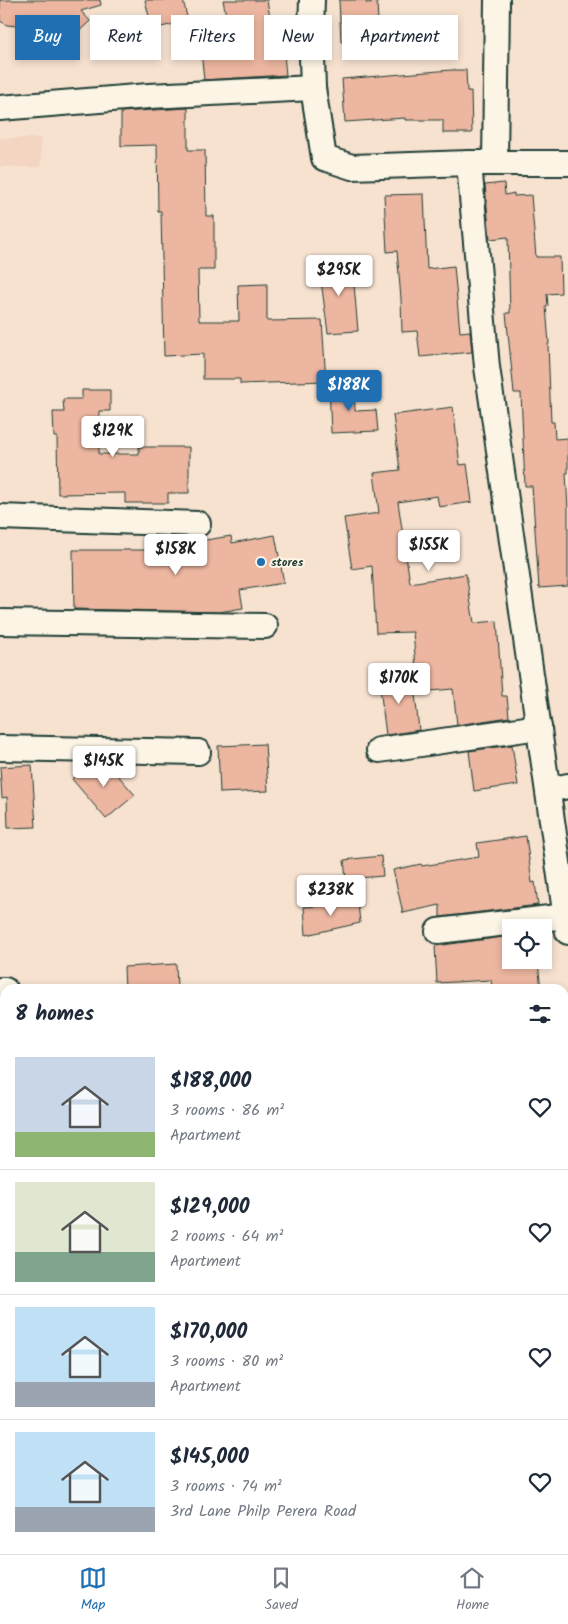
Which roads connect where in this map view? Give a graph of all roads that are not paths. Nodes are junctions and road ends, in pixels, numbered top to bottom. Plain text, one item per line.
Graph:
1 (312, 0) edge
2 (497, 0) edge
3 (313, 88) junction
4 (0, 108) edge
5 (469, 163) junction
6 (495, 163) junction
7 (568, 163) edge
8 (0, 516) edge
9 (198, 524) dead end
10 (0, 622) edge
11 (265, 626) dead end
12 (538, 727) junction
13 (0, 748) edge
14 (379, 750) dead end
15 (198, 752) dead end
16 (558, 788) edge
17 (567, 924) edge
18 (438, 930) dead end

1 - 3 street
2 - 6 street
3 - 4 street
3 - 5 street
5 - 6 street
5 - 12 street
6 - 7 street
8 - 9 street
10 - 11 street
12 - 14 street
12 - 16 street
13 - 15 street
16 - 17 street
17 - 18 street

